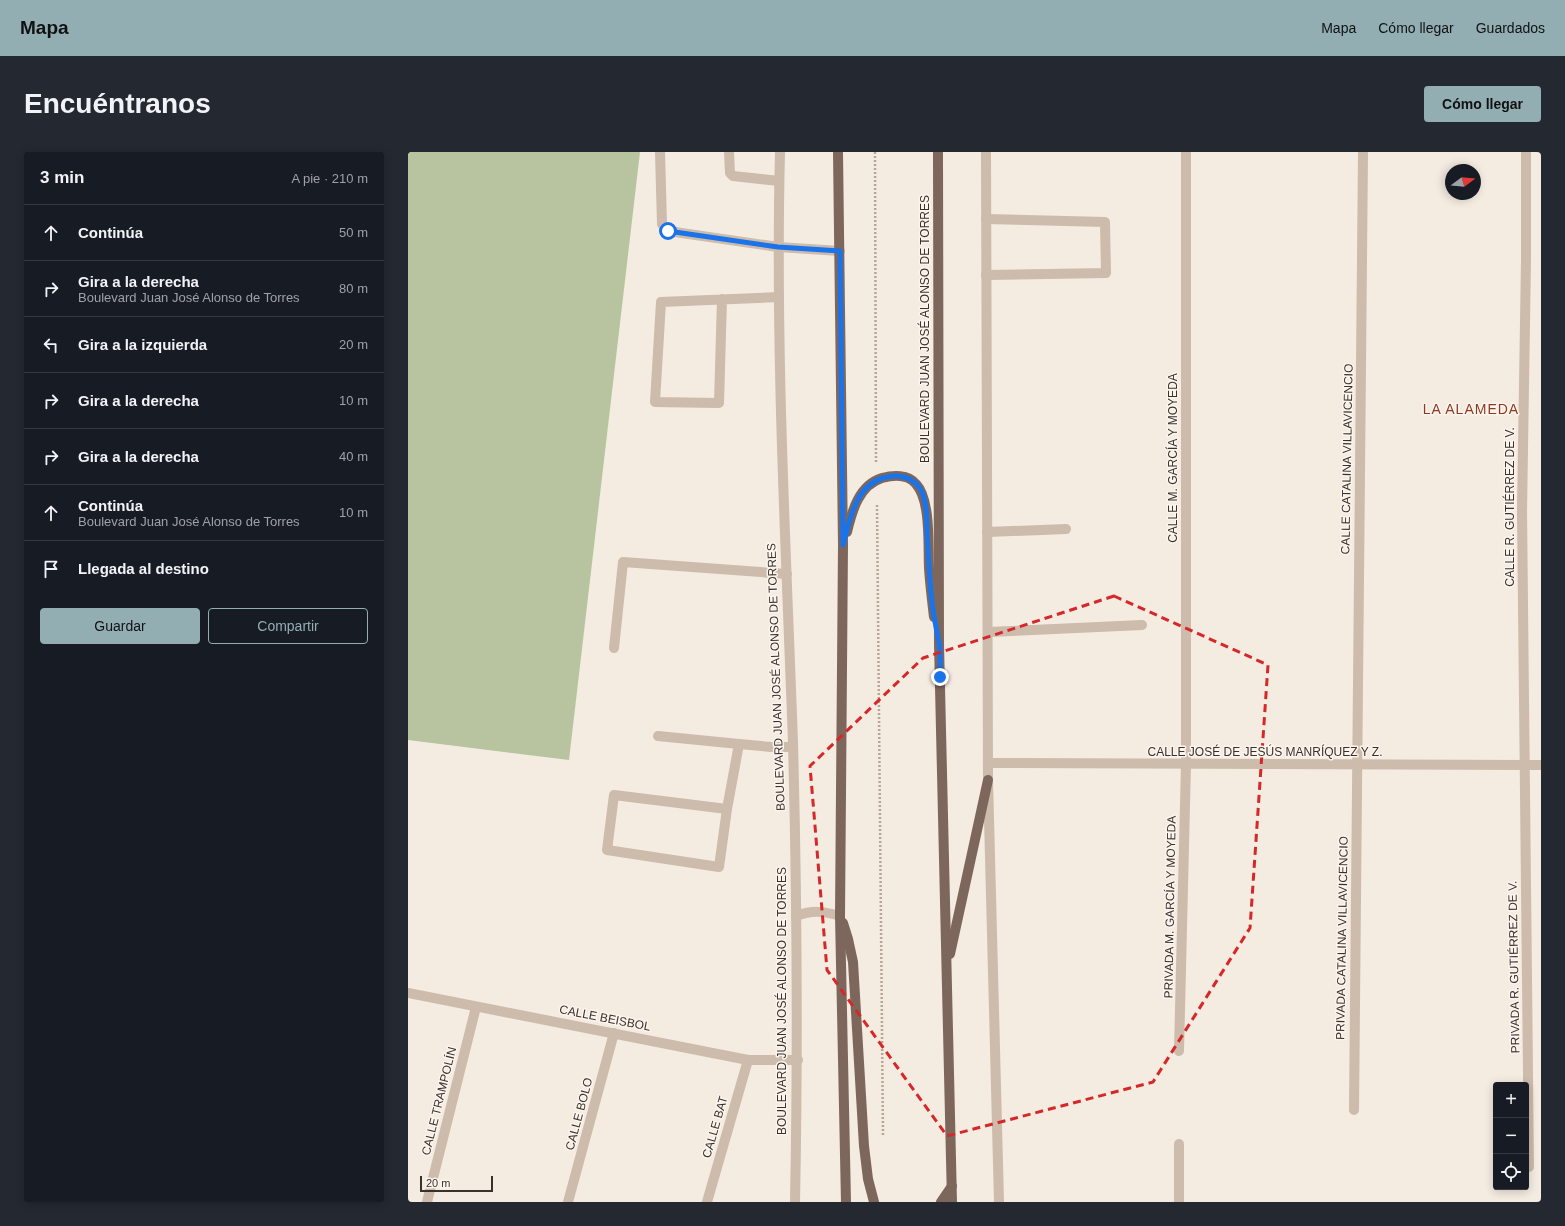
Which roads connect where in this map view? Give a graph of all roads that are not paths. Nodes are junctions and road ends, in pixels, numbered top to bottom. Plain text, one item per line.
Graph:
1 (660, 152) edge
2 (730, 152) edge
3 (780, 152) edge
4 (838, 152) edge
5 (938, 152) edge
6 (986, 152) edge
7 (1186, 152) edge
8 (1363, 152) edge
9 (1526, 152) edge
10 (779, 181) junction
11 (986, 219) junction
12 (778, 247) junction
13 (840, 251) junction
14 (986, 275) junction
15 (779, 297) junction
16 (722, 299) junction
17 (1066, 529) dead end
18 (987, 532) junction
19 (843, 545) junction
20 (787, 574) junction
21 (1142, 624) dead end
22 (988, 632) junction
23 (939, 644) junction
24 (614, 648) dead end
25 (658, 736) dead end
26 (740, 744) junction
27 (793, 747) junction
28 (988, 763) junction
29 (1186, 764) junction
30 (1357, 765) junction
31 (1541, 765) edge
32 (1524, 766) junction
33 (988, 780) junction
34 (727, 808) junction
35 (796, 916) junction
36 (840, 916) junction
37 (946, 972) junction
38 (408, 993) edge
39 (476, 1007) junction
40 (614, 1033) junction
41 (1179, 1051) dead end
42 (748, 1060) junction
43 (798, 1060) junction
44 (1354, 1110) dead end
45 (1179, 1144) dead end
46 (1529, 1154) edge
47 (952, 1186) junction
48 (427, 1202) edge
49 (568, 1202) edge
50 (707, 1202) edge
51 (795, 1202) edge
52 (846, 1202) edge
53 (874, 1202) edge
54 (942, 1202) edge
55 (952, 1202) edge
56 (999, 1202) edge
57 (1179, 1202) edge

1 - 12 street
2 - 10 street
3 - 10 street, BOULEVARD JUAN JOSÉ ALONSO DE TORRES
4 - 13 main road
5 - 23 main road, BOULEVARD JUAN JOSÉ ALONSO DE TORRES
6 - 11 street
7 - 29 street, CALLE M. GARCÍA Y MOYEDA
8 - 30 street, CALLE CATALINA VILLAVICENCIO
9 - 32 street, CALLE R. GUTIÉRREZ DE V.
10 - 12 street, BOULEVARD JUAN JOSÉ ALONSO DE TORRES
11 - 14 street
11 - 14 street
12 - 13 street
12 - 15 street, BOULEVARD JUAN JOSÉ ALONSO DE TORRES
13 - 19 main road
14 - 18 street
15 - 16 street
15 - 20 street, BOULEVARD JUAN JOSÉ ALONSO DE TORRES
16 - 16 street
17 - 18 street
18 - 22 street
19 - 23 main road
19 - 36 main road
20 - 24 street
20 - 27 street, BOULEVARD JUAN JOSÉ ALONSO DE TORRES
21 - 22 street
22 - 28 street
23 - 37 main road, BOULEVARD JUAN JOSÉ ALONSO DE TORRES
25 - 26 street
26 - 27 street
26 - 34 street
27 - 35 street, BOULEVARD JUAN JOSÉ ALONSO DE TORRES
28 - 29 street, CALLE JOSÉ DE JESÚS MANRÍQUEZ Y Z.
28 - 33 street
29 - 30 street, CALLE JOSÉ DE JESÚS MANRÍQUEZ Y Z.
29 - 41 street, PRIVADA M. GARCÍA Y MOYEDA
30 - 32 street, CALLE JOSÉ DE JESÚS MANRÍQUEZ Y Z.
30 - 44 street, PRIVADA CATALINA VILLAVICENCIO
31 - 32 street, CALLE JOSÉ DE JESÚS MANRÍQUEZ Y Z.
32 - 46 street, PRIVADA R. GUTIÉRREZ DE V.
33 - 37 main road
33 - 56 street
34 - 34 street
35 - 36 street
35 - 43 street, BOULEVARD JUAN JOSÉ ALONSO DE TORRES
36 - 52 main road
36 - 53 main road
37 - 47 main road, BOULEVARD JUAN JOSÉ ALONSO DE TORRES
38 - 39 street, CALLE BEISBOL
39 - 40 street, CALLE BEISBOL
39 - 48 street, CALLE TRAMPOLÍN
40 - 42 street, CALLE BEISBOL
40 - 49 street, CALLE BOLO
42 - 43 street, CALLE BEISBOL
42 - 50 street, CALLE BAT
43 - 51 street, BOULEVARD JUAN JOSÉ ALONSO DE TORRES
45 - 57 street
47 - 54 main road
47 - 55 main road, BOULEVARD JUAN JOSÉ ALONSO DE TORRES

